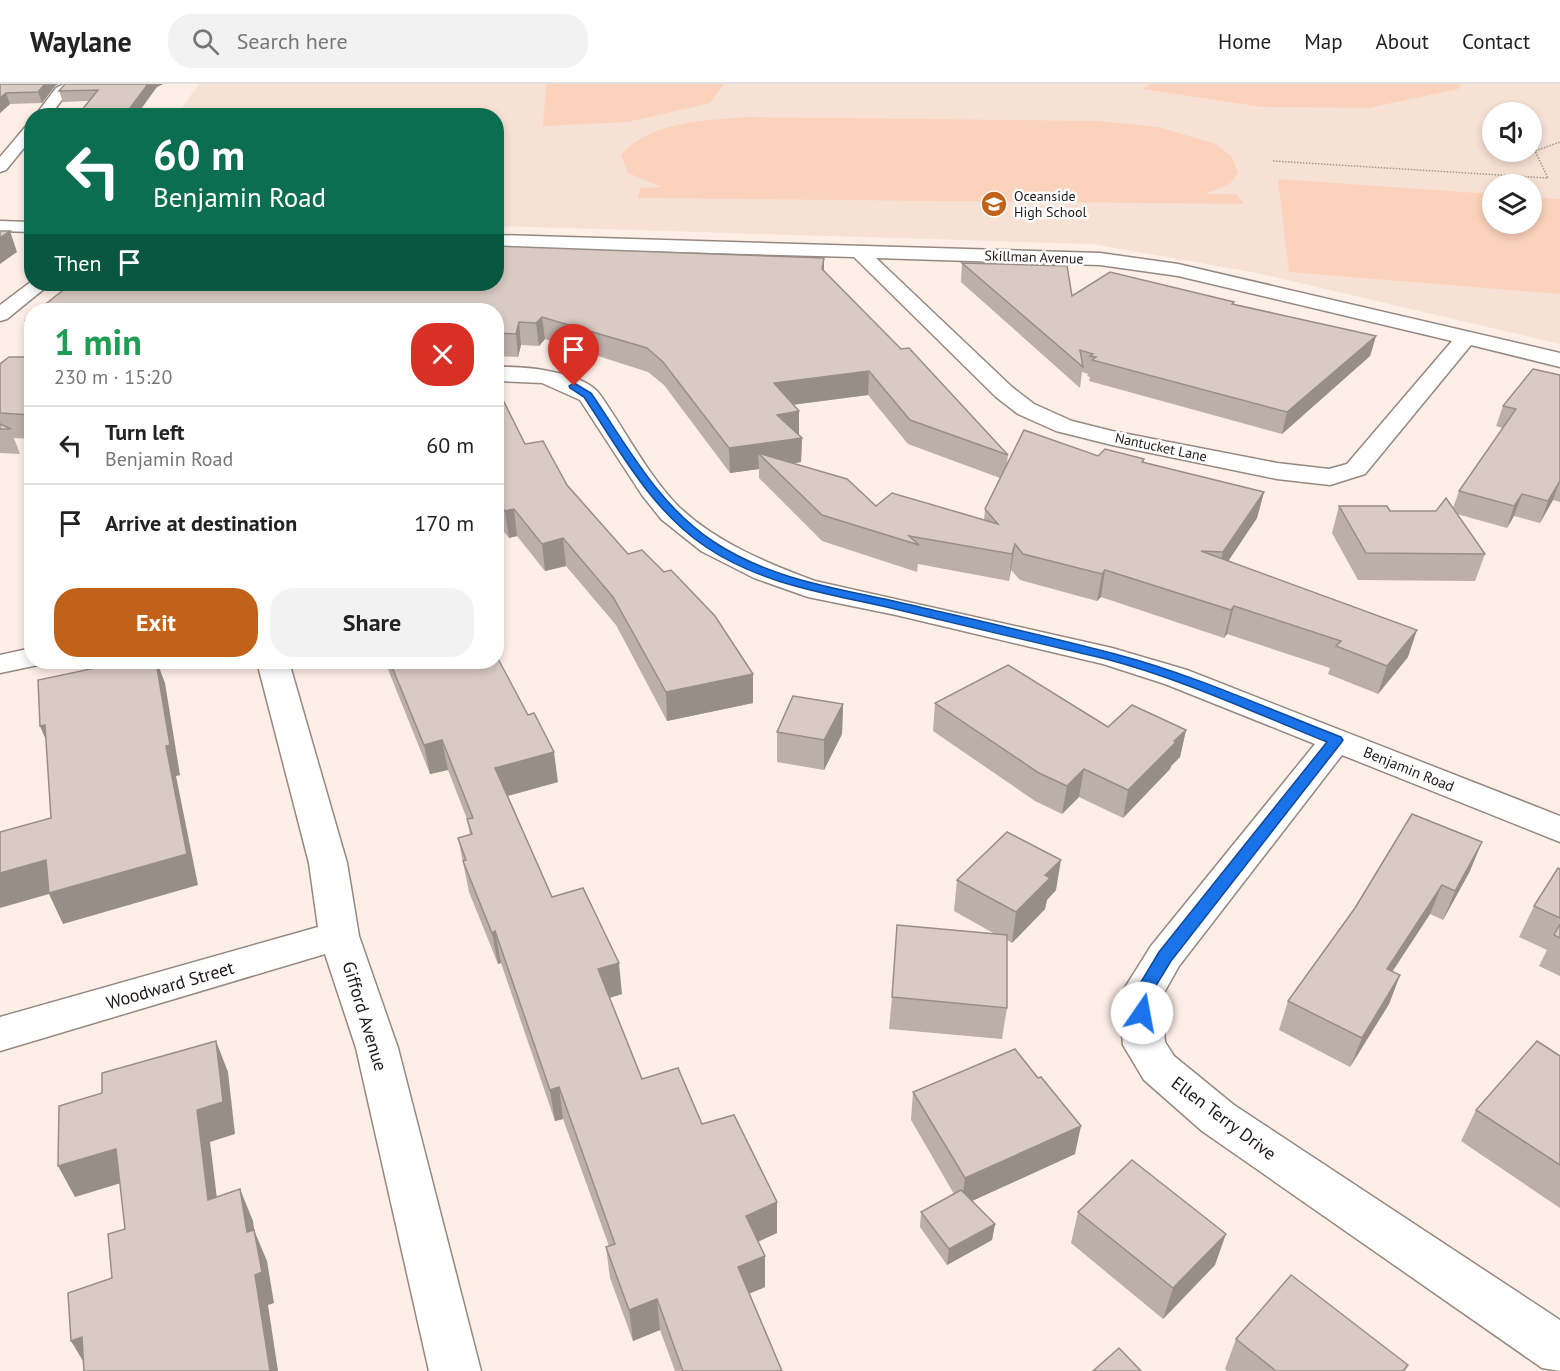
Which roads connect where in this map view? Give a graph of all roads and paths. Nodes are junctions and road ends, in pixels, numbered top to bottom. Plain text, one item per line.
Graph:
1 (75, 84) edge
2 (48, 108) edge
3 (24, 138) edge
4 (1560, 142) edge
5 (1273, 161) dead end
6 (0, 167) edge
7 (0, 226) edge
8 (24, 227) edge
9 (504, 241) edge
10 (859, 252) junction
11 (31, 291) edge
12 (0, 315) edge
13 (1466, 338) junction
14 (1560, 360) edge
15 (504, 374) edge
16 (24, 659) edge
17 (0, 664) edge
18 (275, 669) edge
19 (1336, 740) junction
20 (1560, 830) edge
21 (339, 936) junction
22 (0, 1034) edge
23 (1560, 1350) edge
24 (455, 1371) edge

1 - 2 street
3 - 6 street
4 - 5 path
7 - 8 street
9 - 10 street, Skillman Avenue
10 - 13 street, Skillman Avenue
10 - 13 street, Nantucket Lane
11 - 12 street
13 - 14 street, Skillman Avenue
15 - 19 street, Benjamin Road
16 - 17 street
18 - 21 street, Gifford Avenue
19 - 20 street, Benjamin Road
19 - 23 street, Ellen Terry Drive
21 - 22 street, Woodward Street
21 - 24 street, Gifford Avenue

